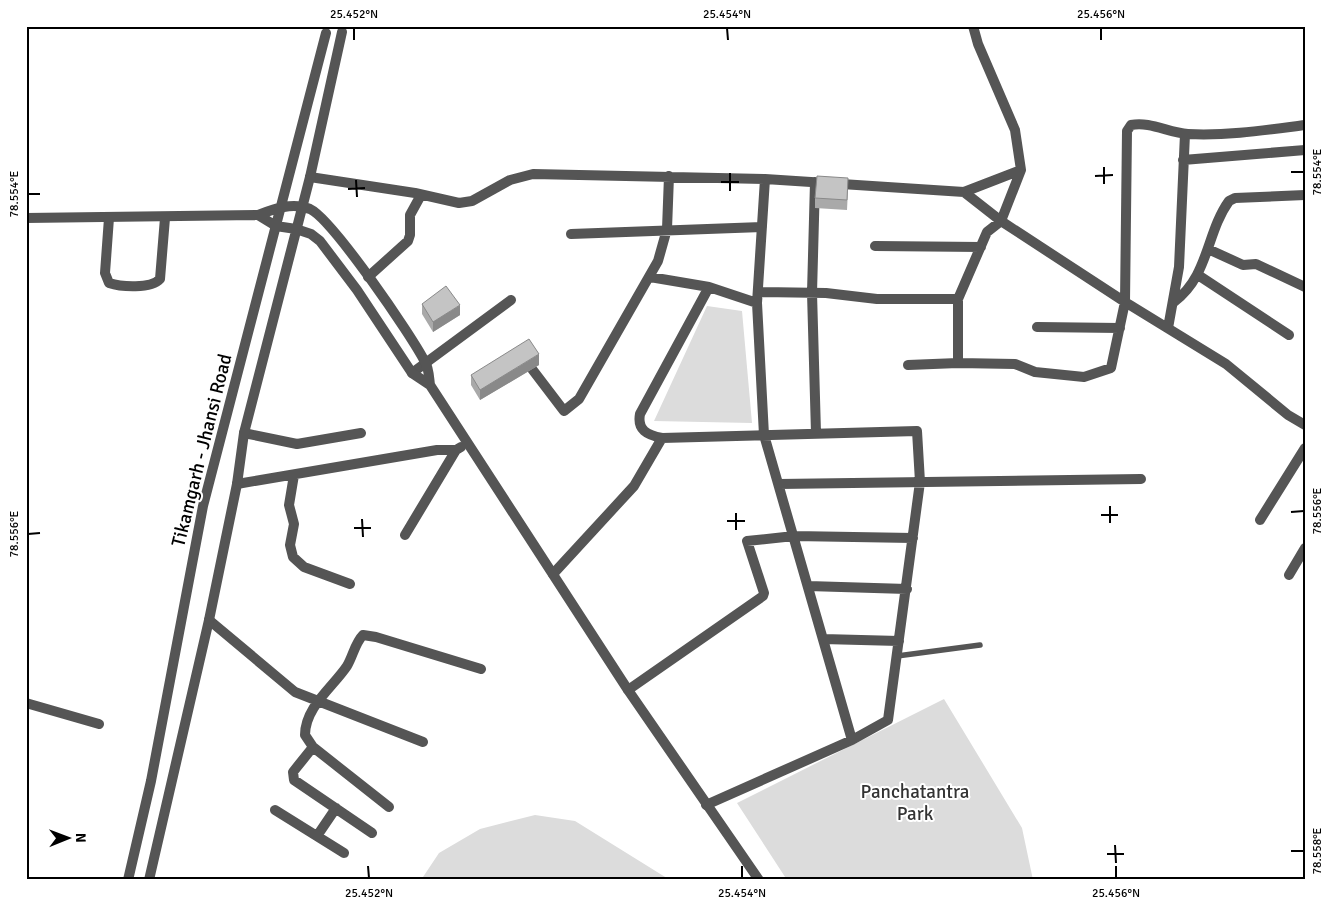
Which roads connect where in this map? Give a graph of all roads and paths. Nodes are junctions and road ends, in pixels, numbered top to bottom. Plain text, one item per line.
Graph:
1 (973, 26) edge
2 (342, 32) dead end
3 (326, 33) dead end
4 (1305, 125) edge
5 (1185, 134) junction
6 (1305, 150) edge
7 (1184, 160) junction
8 (1020, 170) junction
9 (669, 176) junction
10 (310, 177) junction
11 (765, 179) junction
12 (815, 182) junction
13 (964, 192) junction
14 (421, 195) junction
15 (1305, 196) edge
16 (281, 206) junction
17 (301, 206) junction
18 (258, 215) junction
19 (26, 218) edge
20 (109, 218) junction
21 (165, 218) junction
22 (1001, 222) junction
23 (276, 226) junction
24 (762, 227) junction
25 (296, 229) junction
26 (667, 229) junction
27 (572, 234) dead end
28 (875, 246) dead end
29 (981, 247) junction
30 (1208, 249) junction
31 (1198, 275) junction
32 (368, 277) junction
33 (650, 277) junction
34 (709, 287) junction
35 (1305, 287) edge
36 (758, 292) junction
37 (812, 293) junction
38 (958, 298) junction
39 (511, 300) dead end
40 (1125, 302) junction
41 (1174, 302) junction
42 (758, 303) junction
43 (1038, 327) dead end
44 (1120, 328) junction
45 (1168, 328) junction
46 (1289, 334) dead end
47 (958, 363) junction
48 (426, 364) junction
49 (908, 365) dead end
50 (532, 369) edge
51 (412, 373) junction
52 (430, 385) junction
53 (1305, 425) edge
54 (361, 433) dead end
55 (816, 433) junction
56 (244, 434) junction
57 (764, 435) junction
58 (662, 438) junction
59 (469, 442) junction
60 (1305, 448) edge
61 (456, 450) junction
62 (294, 475) junction
63 (1141, 479) dead end
64 (920, 482) junction
65 (237, 484) junction
66 (779, 484) junction
67 (1260, 520) dead end
68 (405, 534) dead end
69 (794, 536) junction
70 (913, 538) junction
71 (1305, 548) edge
72 (553, 574) junction
73 (1289, 575) dead end
74 (350, 584) dead end
75 (808, 586) junction
76 (907, 589) junction
77 (209, 620) junction
78 (823, 639) junction
79 (899, 641) junction
80 (980, 645) dead end
81 (897, 656) junction
82 (481, 669) dead end
83 (628, 690) junction
84 (317, 702) junction
85 (26, 703) edge
86 (99, 724) dead end
87 (852, 740) junction
88 (423, 742) dead end
89 (313, 747) junction
90 (706, 806) junction
91 (389, 807) dead end
92 (336, 808) junction
93 (275, 810) dead end
94 (372, 833) dead end
95 (317, 836) junction
96 (344, 853) dead end
97 (128, 880) edge
98 (149, 880) edge
99 (759, 880) edge

1 - 8 street
2 - 10 street, Tikamgarh - Jhansi Road
3 - 16 street, Tikamgarh - Jhansi Road
4 - 5 street
5 - 7 street
5 - 40 street
6 - 7 street
7 - 41 street
8 - 13 street
8 - 22 street
9 - 11 street
9 - 14 street
9 - 26 street
10 - 14 street
10 - 17 street, Tikamgarh - Jhansi Road
11 - 12 street
11 - 24 street
12 - 13 street
12 - 37 street
13 - 22 street
14 - 32 street
15 - 30 street
16 - 17 street
16 - 18 street
16 - 23 street, Tikamgarh - Jhansi Road
17 - 25 street, Tikamgarh - Jhansi Road
17 - 32 street
18 - 21 street
18 - 23 street
19 - 20 street
20 - 21 street
20 - 21 street
22 - 29 street
22 - 40 street
23 - 25 street
23 - 97 street, Tikamgarh - Jhansi Road
24 - 26 street
24 - 36 street
25 - 51 street
25 - 56 street, Tikamgarh - Jhansi Road
26 - 27 street
26 - 33 street
28 - 29 street
29 - 38 street
30 - 31 street
30 - 35 street
31 - 41 street
31 - 46 street
32 - 48 street
33 - 34 street
33 - 50 street
34 - 42 street
34 - 58 street
36 - 37 street
36 - 42 street
37 - 38 street
37 - 55 street
38 - 47 street
39 - 48 street
40 - 44 street
40 - 45 street
41 - 45 street
42 - 57 street
43 - 44 street
44 - 47 street
45 - 53 street
47 - 49 street
48 - 51 street
48 - 52 street
51 - 52 street
52 - 59 street
54 - 56 street
55 - 57 street
55 - 64 street
56 - 65 street, Tikamgarh - Jhansi Road
57 - 58 street
57 - 66 street
58 - 72 street
59 - 61 street
59 - 72 street
60 - 67 street
61 - 62 street
61 - 68 street
62 - 65 street
62 - 74 street
63 - 64 street
64 - 66 street
64 - 70 street
65 - 77 street, Tikamgarh - Jhansi Road
66 - 69 street
69 - 70 street
69 - 75 street
69 - 83 street
70 - 76 street
71 - 73 street
72 - 83 street
75 - 76 street
75 - 78 street
76 - 79 street
77 - 84 street
77 - 98 street, Tikamgarh - Jhansi Road
78 - 79 street
78 - 87 street
79 - 81 street
80 - 81 lane
81 - 87 street
82 - 84 street
83 - 90 street
84 - 88 street
84 - 89 street
85 - 86 street
87 - 90 street
89 - 91 street
89 - 92 street
90 - 99 street
92 - 94 street
92 - 95 street
93 - 95 street
95 - 96 street

